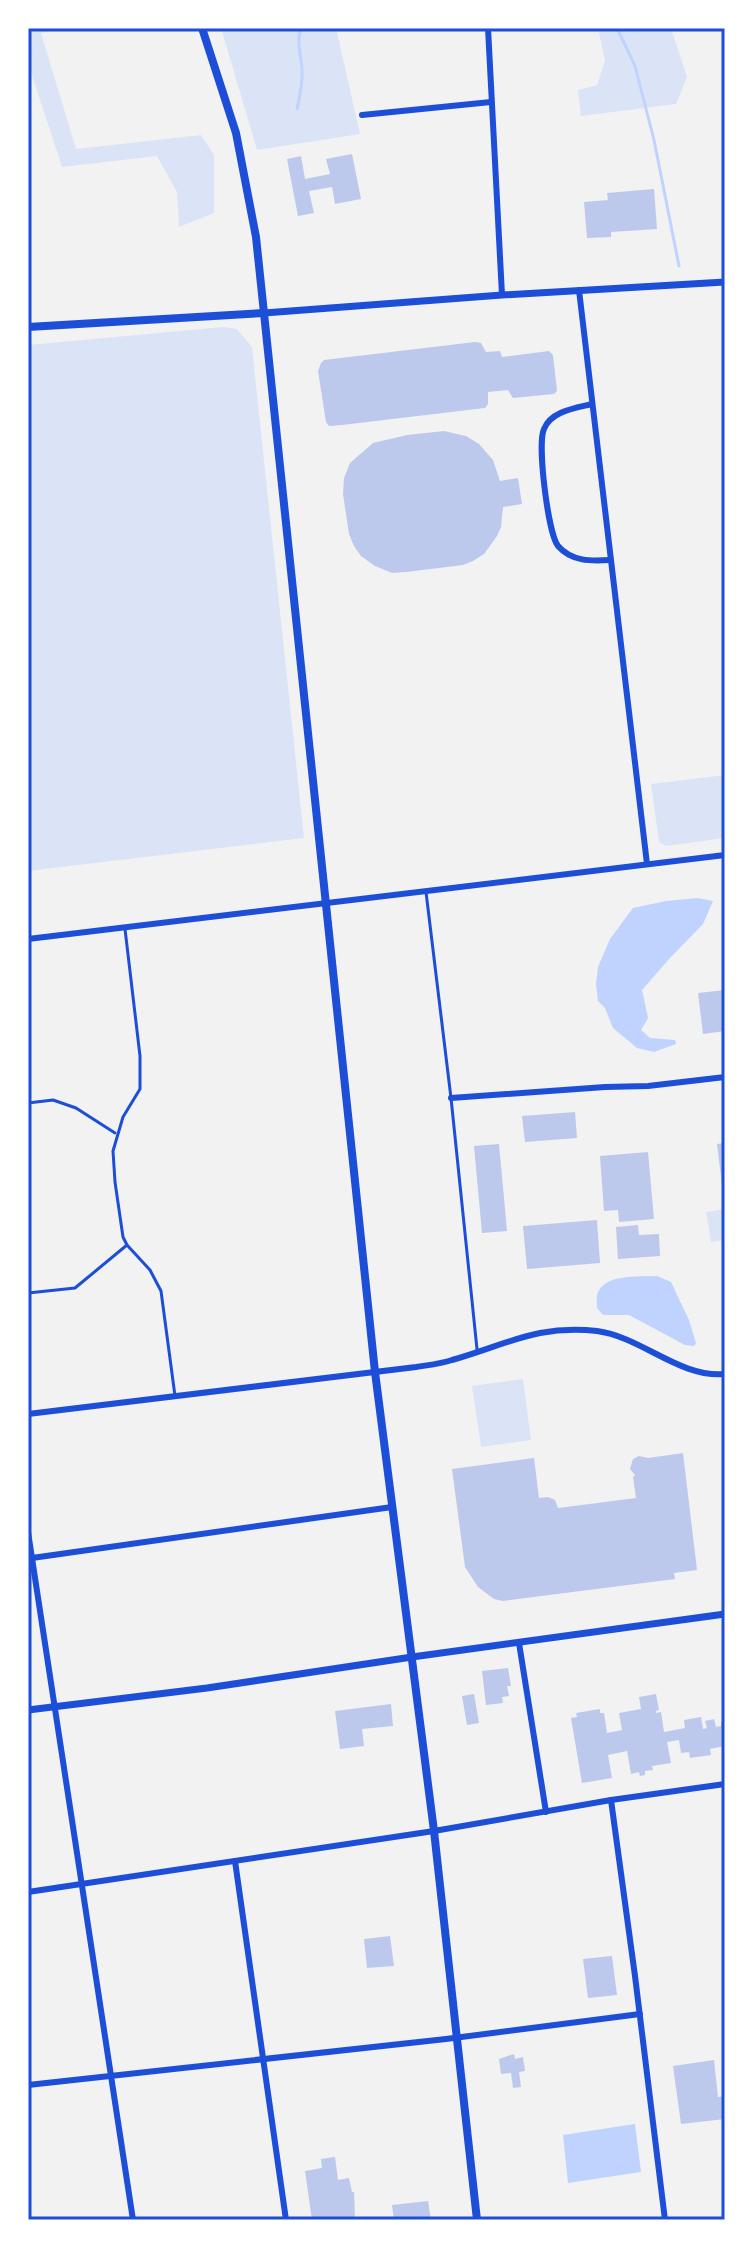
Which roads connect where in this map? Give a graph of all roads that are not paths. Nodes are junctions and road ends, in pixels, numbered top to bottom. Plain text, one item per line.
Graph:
1 (202, 28) edge
2 (488, 28) edge
3 (491, 102) junction
4 (362, 115) dead end
5 (725, 282) edge
6 (579, 290) junction
7 (502, 295) junction
8 (264, 313) junction
9 (28, 327) edge
10 (592, 404) junction
11 (610, 560) junction
12 (725, 855) edge
13 (647, 864) junction
14 (426, 892) junction
15 (326, 903) junction
16 (125, 926) junction
17 (28, 939) edge
18 (725, 1077) edge
19 (451, 1098) junction
20 (28, 1103) edge
21 (117, 1134) junction
22 (127, 1245) junction
23 (28, 1293) edge
24 (477, 1353) junction
25 (375, 1372) junction
26 (725, 1374) edge
27 (175, 1396) junction
28 (28, 1414) edge
29 (392, 1507) junction
30 (28, 1532) edge
31 (32, 1558) junction
32 (725, 1614) edge
33 (519, 1643) junction
34 (412, 1657) junction
35 (56, 1706) junction
36 (28, 1710) edge
37 (725, 1784) edge
38 (611, 1800) junction
39 (546, 1812) junction
40 (434, 1831) junction
41 (235, 1861) junction
42 (82, 1883) junction
43 (28, 1892) edge
44 (640, 2014) junction
45 (456, 2038) junction
46 (264, 2059) junction
47 (111, 2075) junction
48 (28, 2085) edge
49 (133, 2220) edge
50 (286, 2220) edge
51 (477, 2220) edge
52 (665, 2220) edge

1 - 8 main road
2 - 3 street
3 - 4 street
3 - 7 street
5 - 6 street
6 - 7 street
6 - 10 street
7 - 8 street
8 - 9 main road
8 - 15 main road
10 - 11 street
10 - 11 street
11 - 13 street
12 - 13 street
13 - 14 street
14 - 15 street
14 - 19 lane
15 - 16 street
15 - 25 main road
16 - 17 street
16 - 21 lane
18 - 19 street
19 - 24 lane
20 - 21 lane
21 - 22 lane
22 - 23 lane
22 - 27 lane
24 - 25 street
24 - 26 street
25 - 27 street
25 - 29 main road
27 - 28 street
29 - 31 street
29 - 34 main road
30 - 31 street
31 - 35 street
32 - 33 street
33 - 34 street
33 - 39 street
34 - 35 street
34 - 40 main road
35 - 36 street
35 - 42 street
37 - 38 street
38 - 39 street
38 - 44 street
39 - 40 street
40 - 41 street
40 - 45 main road
41 - 42 street
41 - 46 street
42 - 43 street
42 - 47 street
44 - 45 street
44 - 52 street
45 - 46 street
45 - 51 main road
46 - 47 street
46 - 50 street
47 - 48 street
47 - 49 street

